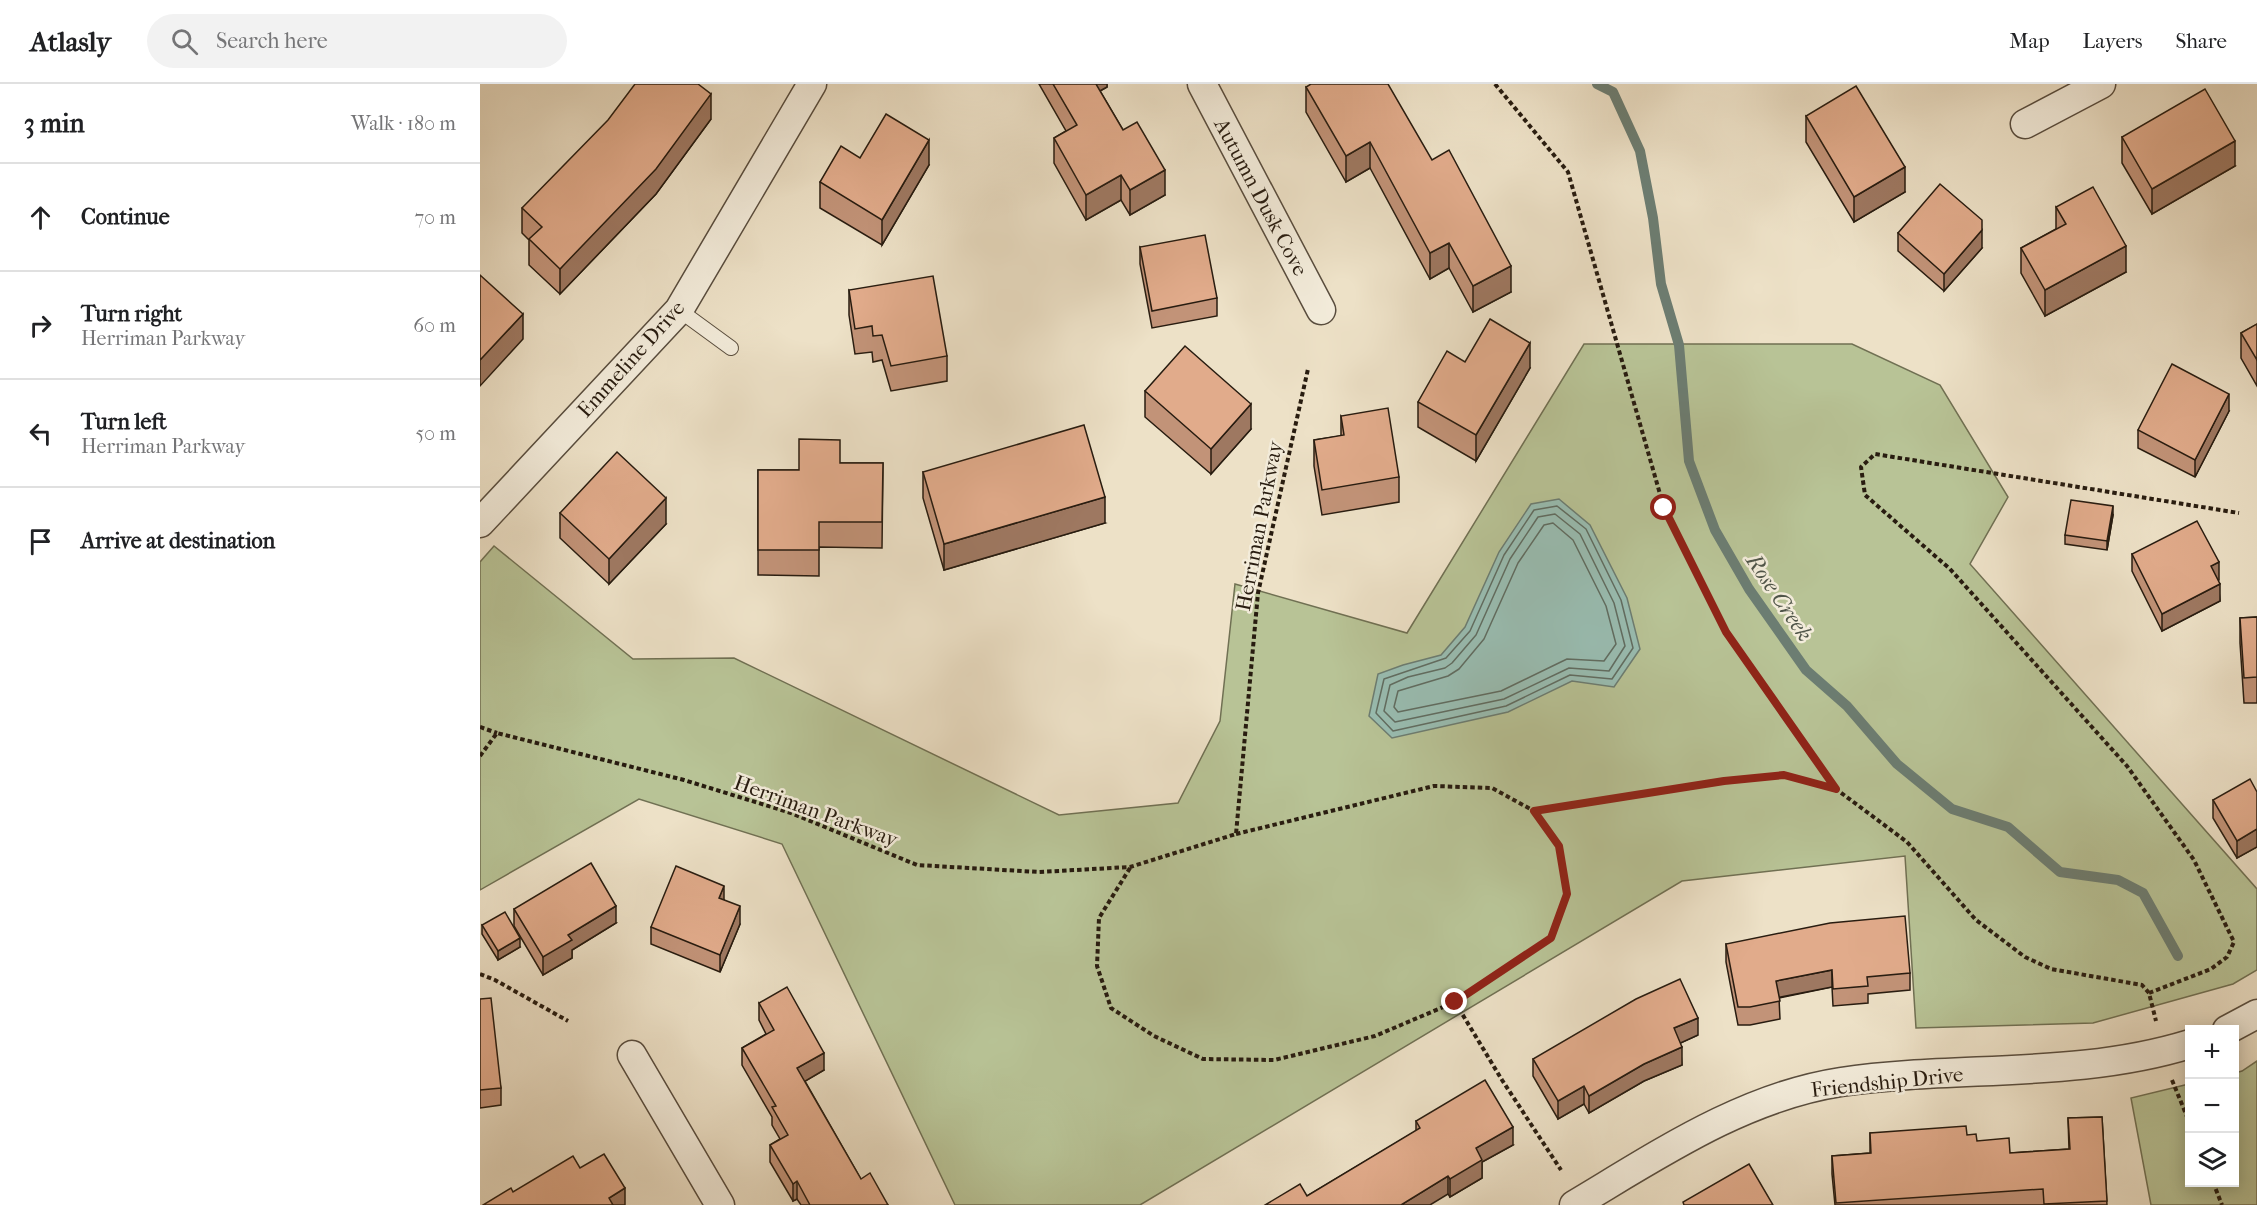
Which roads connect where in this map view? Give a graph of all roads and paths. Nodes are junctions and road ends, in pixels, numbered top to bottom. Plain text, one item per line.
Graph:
1 (812, 84) edge
2 (1202, 84) edge
3 (1495, 84) edge
4 (2101, 84) edge
5 (2025, 124) dead end
6 (679, 310) junction
7 (1321, 310) dead end
8 (731, 348) dead end
9 (1308, 369) dead end
10 (2239, 513) dead end
11 (480, 524) edge
12 (480, 727) edge
13 (497, 734) junction
14 (480, 756) edge
15 (1836, 789) junction
16 (1534, 811) junction
17 (1236, 834) junction
18 (1130, 867) junction
19 (480, 974) edge
20 (2149, 993) junction
21 (1455, 1002) junction
22 (2257, 1014) edge
23 (568, 1021) dead end
24 (2156, 1023) dead end
25 (2235, 1025) edge
26 (2185, 1046) edge
27 (632, 1054) dead end
28 (2171, 1077) dead end
29 (2185, 1112) edge
30 (1561, 1170) dead end
31 (2215, 1187) edge
32 (1586, 1202) edge
33 (720, 1205) edge
34 (2222, 1205) edge

1 - 6 street, Emmeline Drive
2 - 7 street, Autumn Dusk Cove
3 - 15 path
4 - 5 street
6 - 8 lane
6 - 11 street, Emmeline Drive
9 - 17 path, Herriman Parkway
10 - 20 path
12 - 13 path, Herriman Parkway
13 - 14 path
13 - 18 path, Herriman Parkway
15 - 16 path
15 - 20 path
16 - 17 path, Herriman Parkway
16 - 21 path, Herriman Parkway
17 - 18 path, Herriman Parkway
18 - 21 path, Herriman Parkway
19 - 23 path
20 - 24 path
21 - 30 path
22 - 25 street
26 - 32 street, Friendship Drive
27 - 33 street
28 - 29 path
31 - 34 path

